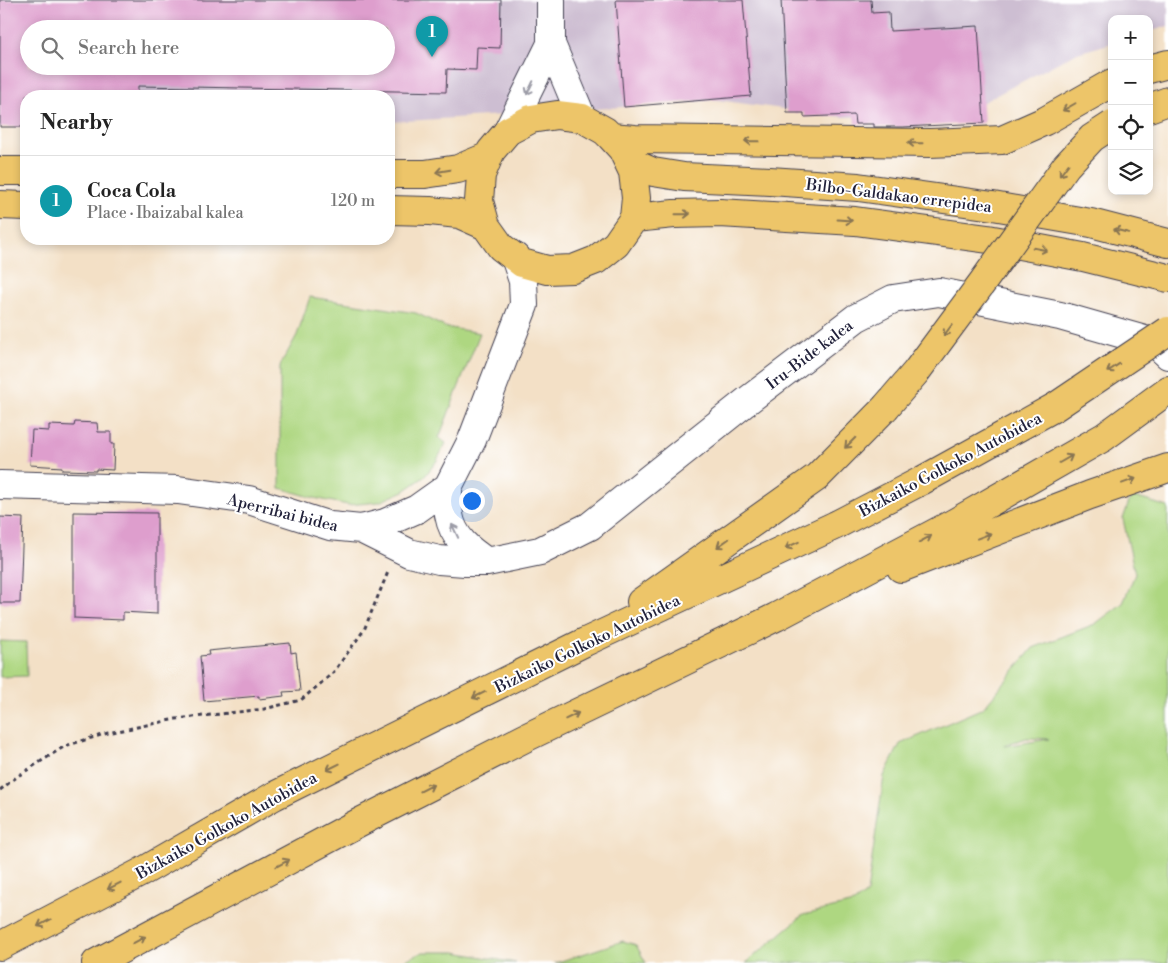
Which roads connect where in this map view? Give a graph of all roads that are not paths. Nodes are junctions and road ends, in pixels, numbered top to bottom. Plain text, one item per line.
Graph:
1 (551, 0) edge
2 (551, 44) junction
3 (1168, 64) edge
4 (1153, 68) edge
5 (1108, 85) edge
6 (1168, 102) edge
7 (1153, 107) edge
8 (582, 118) junction
9 (1108, 128) edge
10 (508, 131) junction
11 (611, 137) junction
12 (489, 156) junction
13 (628, 161) junction
14 (0, 171) edge
15 (20, 172) edge
16 (395, 174) edge
17 (0, 206) edge
18 (20, 206) edge
19 (395, 210) edge
20 (634, 218) junction
21 (486, 226) junction
22 (1168, 243) edge
23 (515, 257) junction
24 (572, 269) junction
25 (1168, 278) edge
26 (524, 305) junction
27 (1168, 331) edge
28 (1168, 356) edge
29 (1168, 390) edge
30 (1168, 468) edge
31 (0, 485) edge
32 (448, 487) junction
33 (361, 529) junction
34 (487, 562) junction
35 (776, 617) junction
36 (585, 642) junction
37 (0, 946) edge
38 (96, 963) edge

1 - 2 street
2 - 8 street
2 -> 10 street
3 - 4 highway
5 -> 11 highway
6 - 7 highway
8 - 10 highway
8 - 11 highway
9 -> 36 highway, bridge
10 - 12 highway
11 - 13 highway
12 -> 16 highway
12 - 21 highway
13 - 20 highway
22 -> 13 highway, Bilbo-Galdakao errepidea
14 - 15 highway
17 - 18 highway
19 - 21 highway
20 - 24 highway
20 -> 25 highway, Bilbo-Galdakao errepidea
21 - 23 highway
23 - 24 highway
23 - 26 street
24 - 26 street
26 - 32 street, Aperribai bidea
27 -> 36 highway, Bizkaiko Golkoko Autobidea, bridge
28 - 34 street, Iru-Bide kalea
35 -> 29 highway
35 -> 30 highway
31 - 33 street, Aperribai bidea
32 - 33 street, Aperribai bidea
34 -> 32 street
33 - 34 street, Iru-Bide kalea
38 -> 35 highway
36 -> 37 highway, Bizkaiko Golkoko Autobidea

